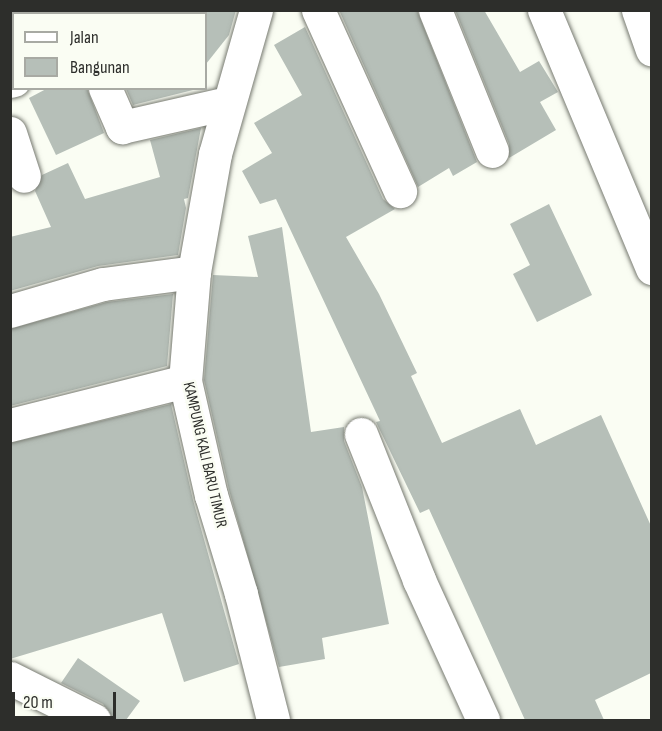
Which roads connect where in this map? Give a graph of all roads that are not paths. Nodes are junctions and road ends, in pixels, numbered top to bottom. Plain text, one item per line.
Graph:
1 (256, 10) edge
2 (318, 10) edge
3 (435, 10) edge
4 (544, 10) edge
5 (638, 10) edge
6 (651, 50) edge
7 (106, 90) edge
8 (217, 102) edge
9 (10, 133) edge
10 (492, 151) dead end
11 (24, 176) dead end
12 (400, 191) dead end
13 (651, 268) edge
14 (194, 272) junction
15 (10, 311) edge
16 (185, 381) junction
17 (10, 424) edge
18 (361, 434) dead end
19 (10, 678) edge
20 (94, 720) edge
21 (273, 720) edge
22 (483, 720) edge

1 - 8 main road, KAMPUNG KALI BARU TIMUR
2 - 12 main road
3 - 10 main road
4 - 13 main road
5 - 6 main road
7 - 8 main road
8 - 14 main road, KAMPUNG KALI BARU TIMUR
9 - 11 main road
14 - 15 main road
14 - 16 main road, KAMPUNG KALI BARU TIMUR
16 - 17 main road
16 - 21 main road, KAMPUNG KALI BARU TIMUR
18 - 22 main road
19 - 20 main road

